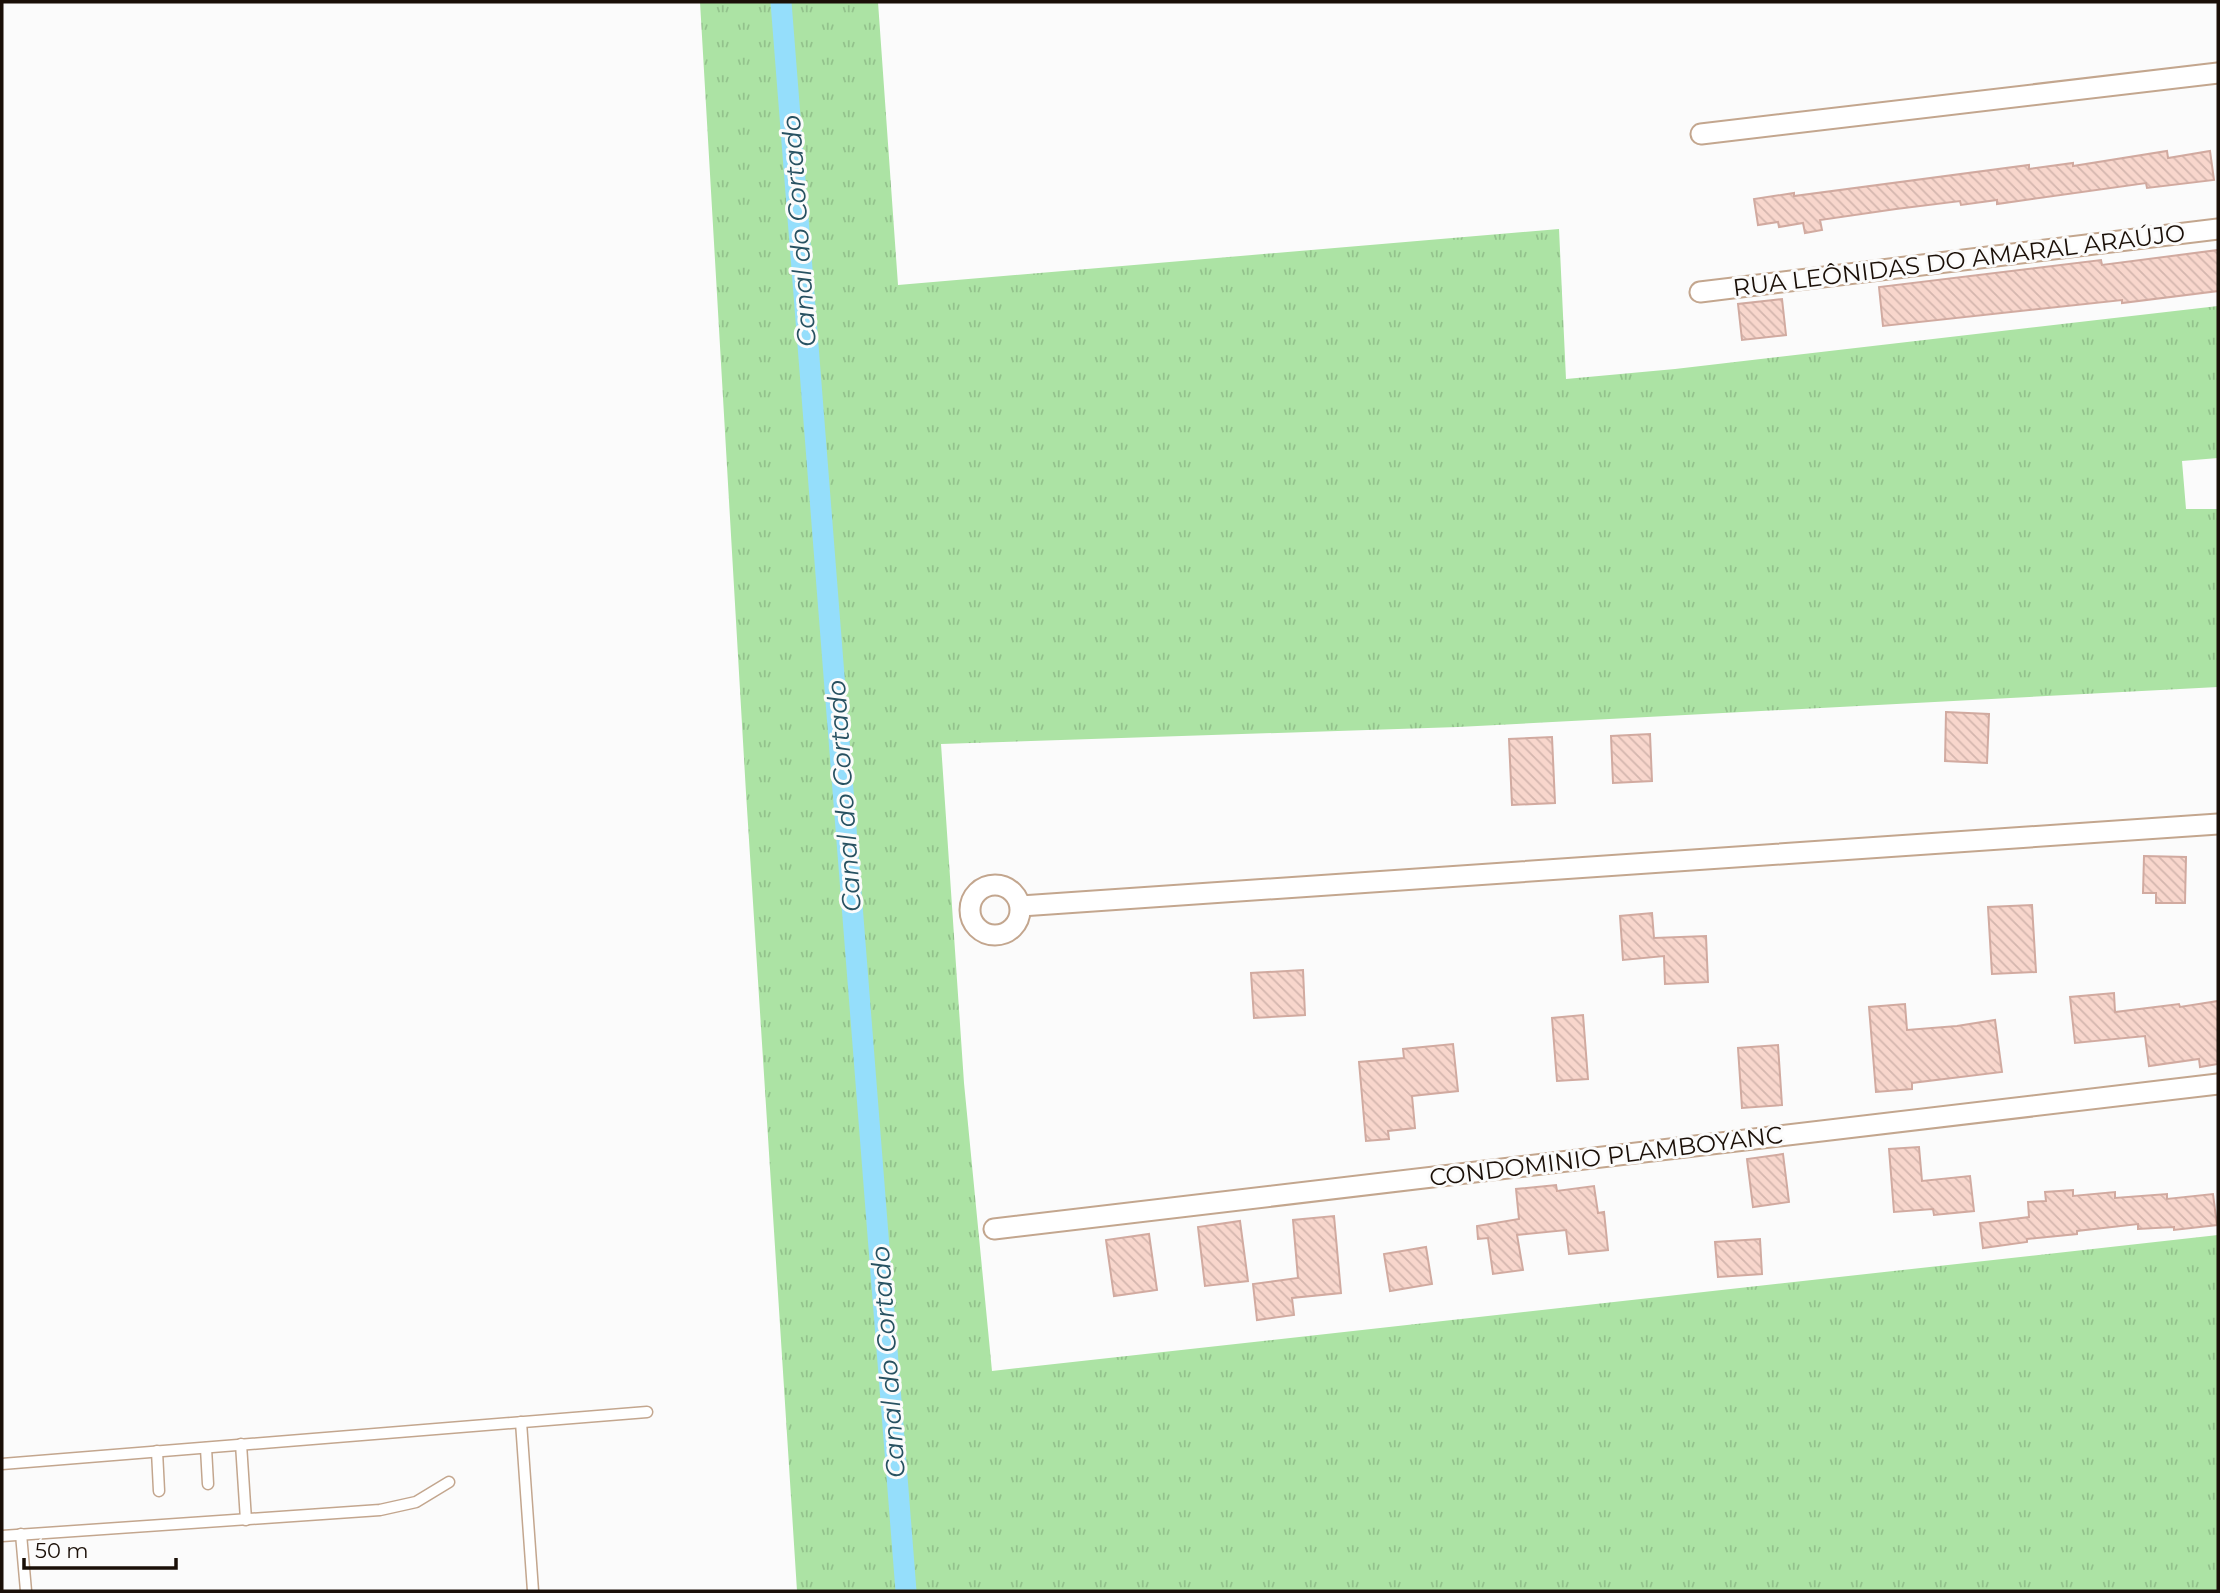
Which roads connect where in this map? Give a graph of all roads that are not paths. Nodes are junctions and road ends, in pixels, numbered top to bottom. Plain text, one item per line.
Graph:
1 (2218, 73) edge
2 (1701, 134) dead end
3 (2218, 229) edge
4 (1700, 292) dead end
5 (2218, 824) edge
6 (1021, 906) dead end
7 (2218, 1084) edge
8 (994, 1228) dead end
9 (647, 1412) dead end
10 (521, 1422) junction
11 (241, 1444) junction
12 (206, 1447) junction
13 (157, 1451) junction
14 (2, 1464) edge
15 (449, 1482) dead end
16 (208, 1484) dead end
17 (159, 1491) dead end
18 (246, 1520) junction
19 (21, 1534) junction
20 (2, 1536) edge
21 (26, 1591) edge
22 (533, 1591) edge

1 - 2 street
3 - 4 street, RUA LEÔNIDAS DO AMARAL ARAÚJO
5 - 6 street
7 - 8 street, CONDOMINIO PLAMBOYANC
9 - 10 lane
10 - 11 lane
10 - 22 lane
11 - 12 lane
11 - 18 lane
12 - 13 lane
12 - 16 lane
13 - 14 lane
13 - 17 lane
15 - 18 lane
18 - 19 lane
19 - 20 lane
19 - 21 lane

